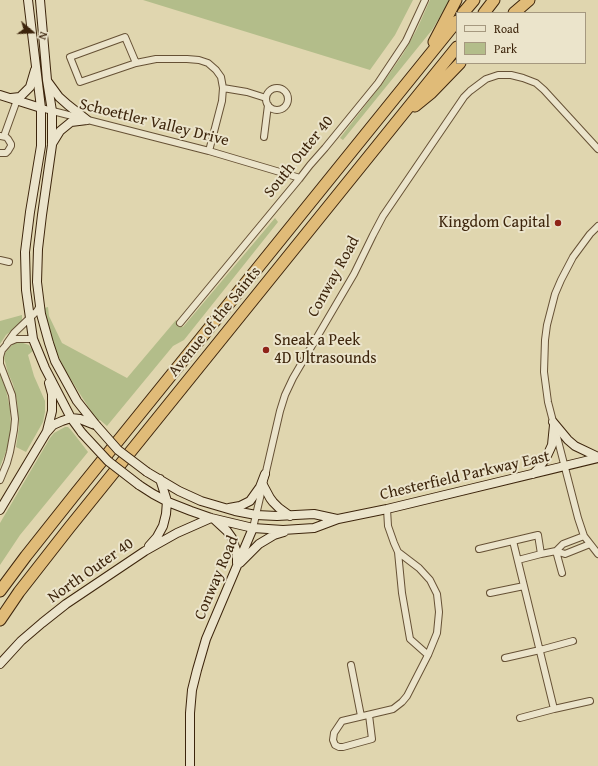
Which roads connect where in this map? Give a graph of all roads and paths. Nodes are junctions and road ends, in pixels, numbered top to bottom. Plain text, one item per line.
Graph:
1 (28, 0) edge
2 (40, 0) edge
3 (425, 0) edge
4 (456, 0) edge
5 (474, 0) edge
6 (494, 0) edge
7 (529, 0) edge
8 (465, 12) edge
9 (485, 12) edge
10 (515, 12) edge
11 (456, 22) edge
12 (456, 47) edge
13 (424, 62) junction
14 (136, 63) junction
15 (459, 64) edge
16 (36, 67) junction
17 (47, 80) junction
18 (223, 88) junction
19 (0, 95) edge
20 (266, 98) junction
21 (14, 99) junction
22 (268, 105) junction
23 (41, 108) junction
24 (52, 111) junction
25 (87, 120) junction
26 (396, 122) junction
27 (2, 136) edge
28 (264, 137) dead end
29 (52, 145) junction
30 (598, 149) edge
31 (209, 151) junction
32 (0, 153) edge
33 (300, 178) junction
34 (598, 226) edge
35 (0, 260) edge
36 (9, 262) dead end
37 (40, 305) junction
38 (30, 318) junction
39 (180, 323) dead end
40 (33, 339) junction
41 (5, 346) junction
42 (46, 371) junction
43 (71, 418) junction
44 (93, 423) junction
45 (553, 424) junction
46 (46, 433) junction
47 (598, 458) edge
48 (564, 467) junction
49 (266, 474) junction
50 (532, 474) junction
51 (160, 479) junction
52 (0, 480) edge
53 (263, 485) junction
54 (167, 501) junction
55 (225, 508) junction
56 (387, 509) junction
57 (0, 510) edge
58 (256, 515) junction
59 (290, 516) junction
60 (212, 518) junction
61 (338, 519) junction
62 (253, 528) junction
63 (290, 530) junction
64 (584, 536) junction
65 (513, 541) junction
66 (590, 544) junction
67 (480, 549) dead end
68 (144, 551) junction
69 (556, 551) junction
70 (398, 552) junction
71 (542, 554) junction
72 (598, 554) edge
73 (518, 560) junction
74 (237, 566) junction
75 (562, 572) dead end
76 (524, 586) junction
77 (0, 591) edge
78 (490, 593) dead end
79 (0, 620) edge
80 (573, 641) dead end
81 (540, 650) junction
82 (428, 655) junction
83 (505, 658) dead end
84 (0, 664) edge
85 (350, 665) dead end
86 (590, 701) dead end
87 (554, 709) junction
88 (369, 715) junction
89 (360, 716) junction
90 (520, 718) dead end
91 (190, 766) edge

1 - 16 street, Chesterfield Parkway East
2 - 17 street, Chesterfield Parkway East
3 - 33 street, South Outer 40
4 - 13 highway
5 - 8 highway
6 - 9 highway
7 - 10 highway
11 - 13 highway, Avenue of the Saints
12 - 26 highway, Avenue of the Saints
13 - 77 highway, Avenue of the Saints
14 - 14 street
14 - 18 street
15 - 26 highway
16 - 21 street
16 - 23 street, Chesterfield Parkway East
17 - 24 street, Chesterfield Parkway East
17 - 25 street
18 - 20 street
18 - 31 street
19 - 21 street, Schoettler Valley Drive
20 - 22 street
20 - 22 street
21 - 23 street, Schoettler Valley Drive
21 - 27 street
22 - 28 street
23 - 24 street, Schoettler Valley Drive
23 - 38 street, Chesterfield Parkway East
24 - 25 street, Schoettler Valley Drive
24 - 29 street, Chesterfield Parkway East
25 - 29 street
25 - 31 street, Schoettler Valley Drive
26 - 79 highway, Avenue of the Saints
27 - 32 street
29 - 37 street, Chesterfield Parkway East
30 - 49 street, Conway Road
31 - 33 street, Schoettler Valley Drive
33 - 39 street, South Outer 40
34 - 45 street
35 - 36 street
37 - 38 street
37 - 44 street, Chesterfield Parkway East
38 - 40 street, Chesterfield Parkway East
38 - 41 street
40 - 41 street
40 - 42 street, Chesterfield Parkway East
41 - 52 street
42 - 43 street, Chesterfield Parkway East
42 - 46 street
43 - 44 street
43 - 46 street
43 - 54 street, Chesterfield Parkway East, bridge
44 - 51 street, Chesterfield Parkway East, bridge
45 - 47 street
45 - 48 street
45 - 50 street
46 - 57 street
47 - 48 street, Chesterfield Parkway East
48 - 50 street, Chesterfield Parkway East
48 - 64 street
49 - 53 street, Conway Road
49 - 55 street
50 - 56 street, Chesterfield Parkway East
51 - 54 street
51 - 55 street, Chesterfield Parkway East
53 - 58 street, Conway Road
53 - 59 street
54 - 60 street, Chesterfield Parkway East
54 - 68 street
55 - 58 street, Chesterfield Parkway East
56 - 61 street, Chesterfield Parkway East
56 - 70 street
58 - 59 street, Chesterfield Parkway East
58 - 62 street, Conway Road
59 - 61 street, Chesterfield Parkway East
60 - 62 street, Chesterfield Parkway East
60 - 68 street, North Outer 40
60 - 74 street
61 - 63 street, Chesterfield Parkway East
62 - 63 street, Chesterfield Parkway East
62 - 74 street, Conway Road
63 - 74 street
64 - 66 street
64 - 69 street
65 - 67 street
65 - 71 street
65 - 73 street
66 - 69 street
66 - 72 street
68 - 84 street, North Outer 40
69 - 71 street
69 - 75 street
70 - 82 street
70 - 82 street
71 - 73 street
73 - 76 street
74 - 91 street, Conway Road
76 - 78 street
76 - 81 street
80 - 81 street
81 - 83 street
81 - 87 street
82 - 88 street
85 - 89 street
86 - 87 street
87 - 90 street
88 - 89 street
88 - 89 street

